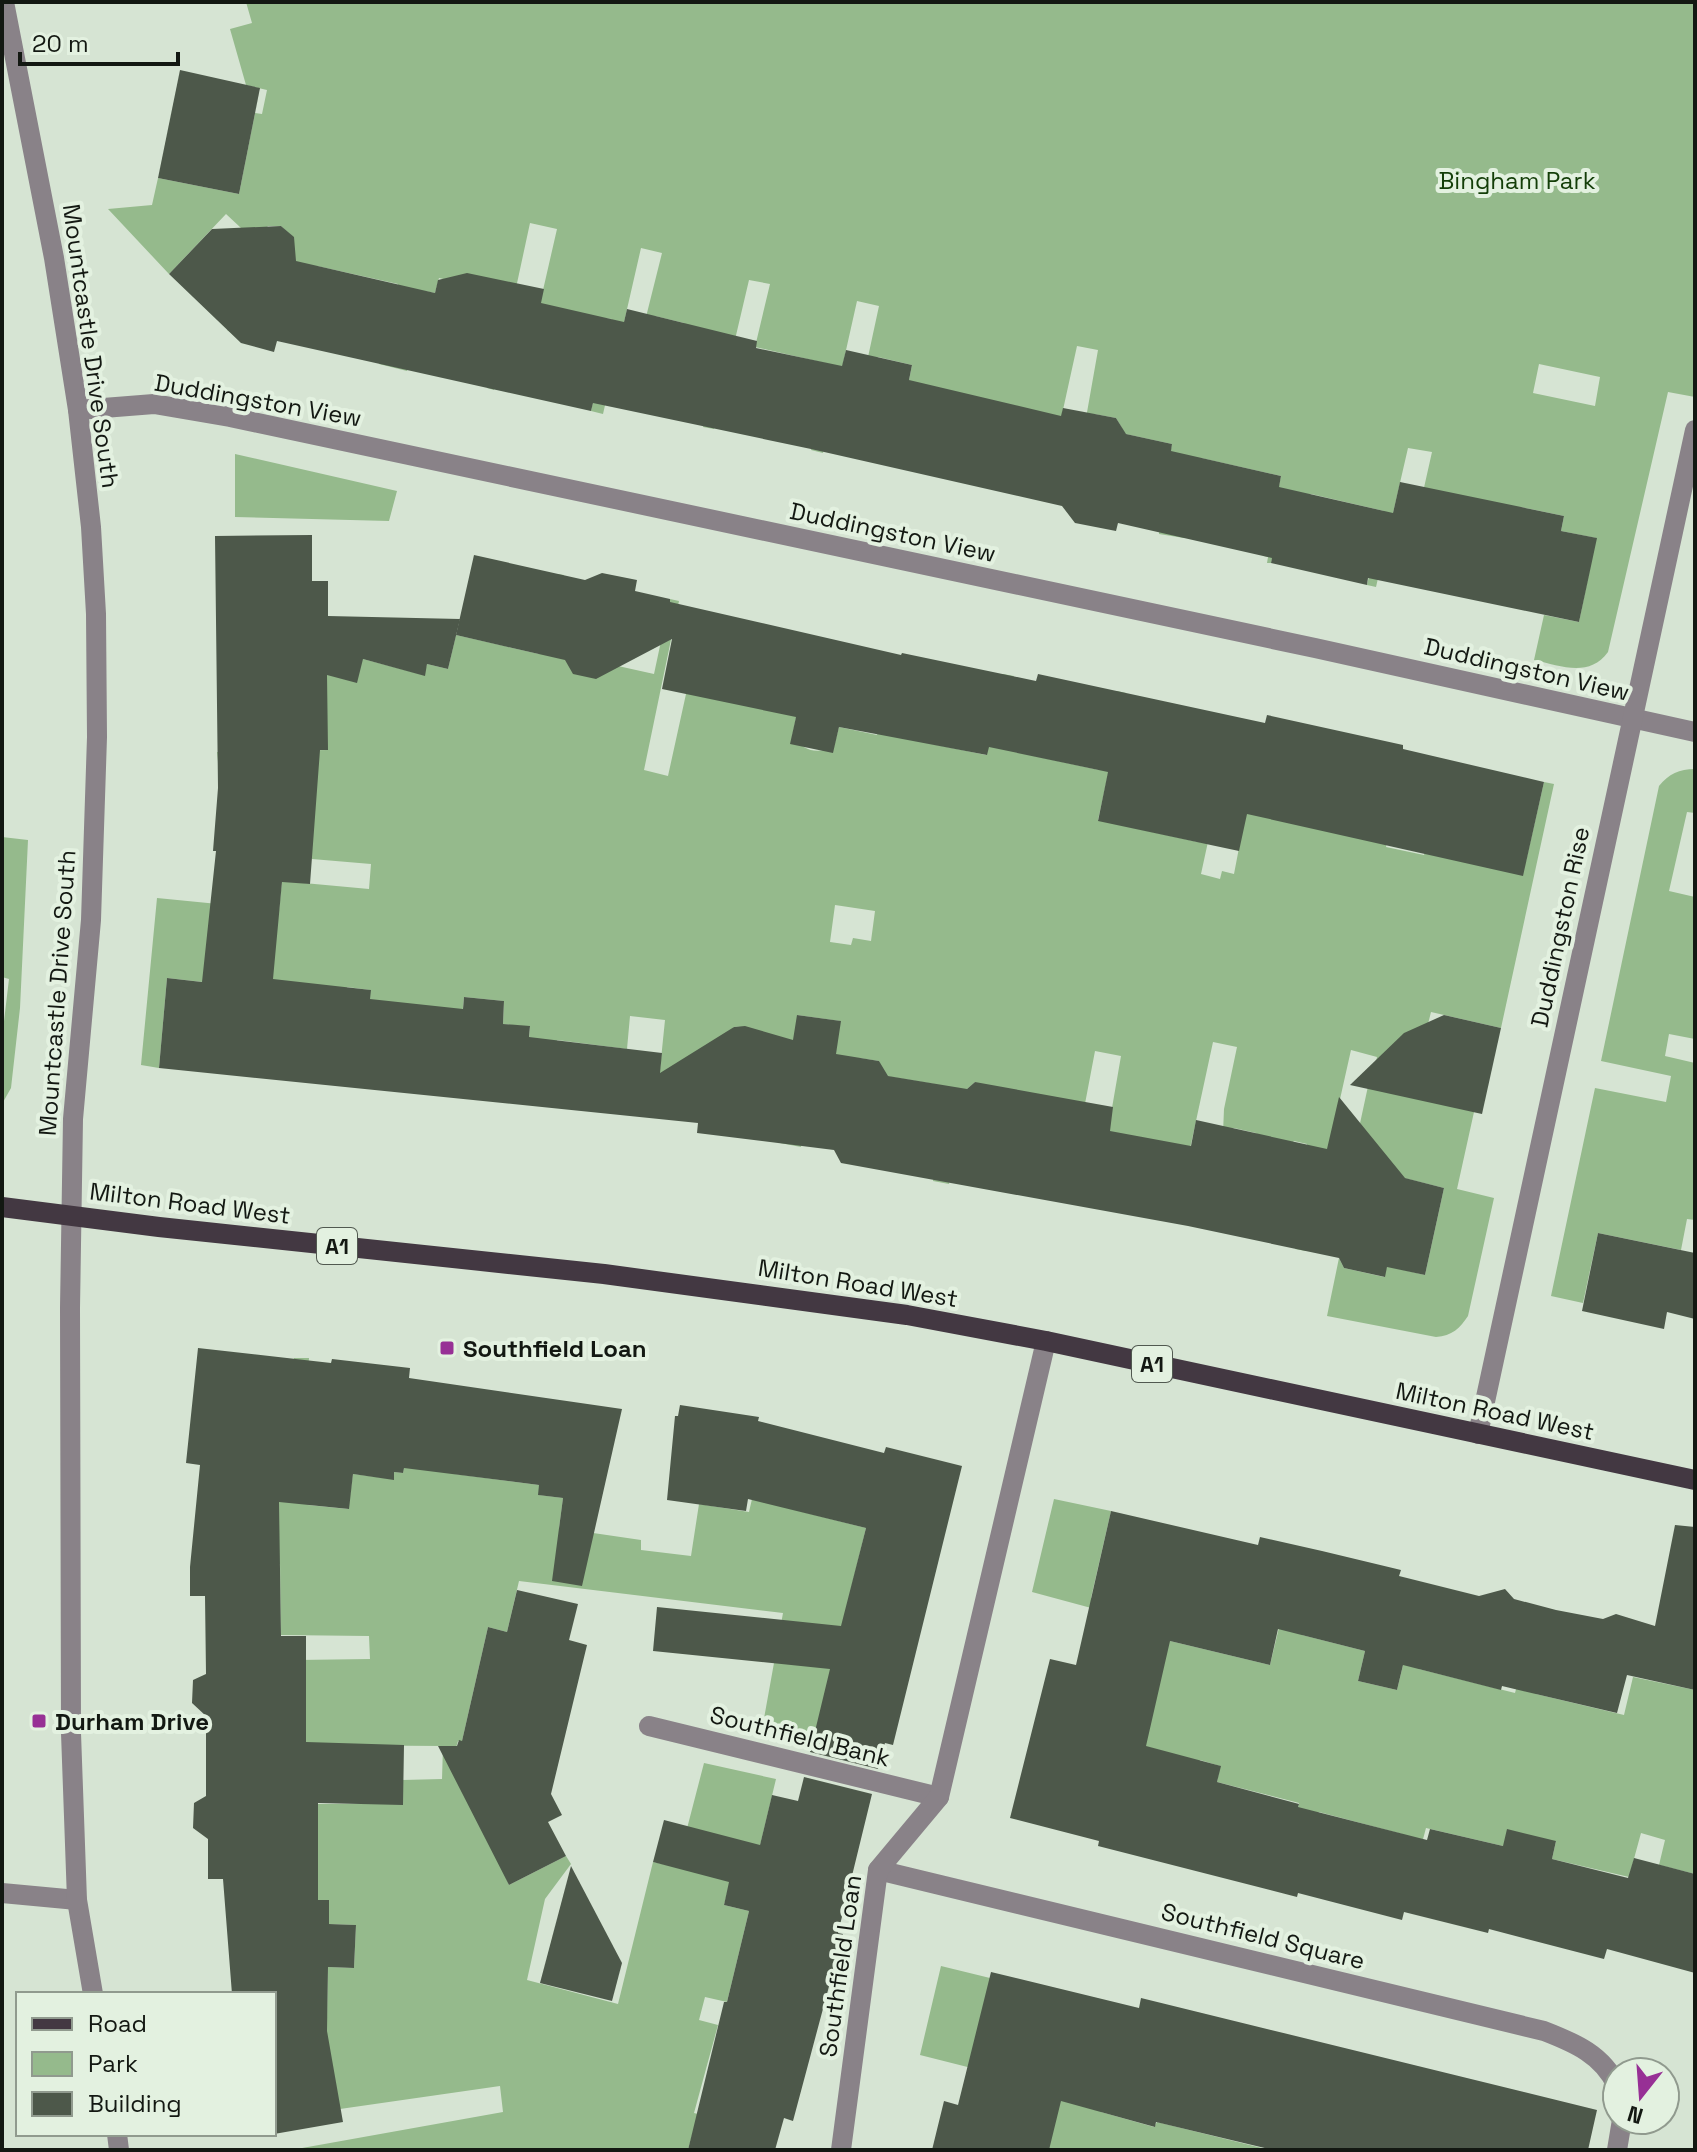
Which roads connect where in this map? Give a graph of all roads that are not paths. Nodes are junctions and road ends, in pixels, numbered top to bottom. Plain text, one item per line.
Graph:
1 (4, 2) edge
2 (78, 410) junction
3 (1695, 430) edge
4 (1631, 719) junction
5 (1695, 732) edge
6 (2, 1207) edge
7 (71, 1215) junction
8 (1046, 1341) junction
9 (1478, 1434) junction
10 (1695, 1480) edge
11 (649, 1726) dead end
12 (939, 1797) junction
13 (878, 1870) junction
14 (2, 1893) edge
15 (77, 1900) junction
16 (93, 1992) edge
17 (1601, 2063) edge
18 (841, 2150) edge

1 - 2 street, Mountcastle Drive South
2 - 4 street, Duddingston View
2 - 7 street, Mountcastle Drive South
3 - 4 street, Duddingston Rise
4 - 5 street, Duddingston View
4 - 9 street, Duddingston Rise
6 - 7 main road, Milton Road West / A1
7 - 8 main road, Milton Road West / A1
7 - 15 street, Mountcastle Drive South
8 - 9 main road, Milton Road West / A1
8 - 12 street, Southfield Loan
9 - 10 main road, Milton Road West / A1
11 - 12 street, Southfield Bank
12 - 13 street, Southfield Loan
13 - 17 street, Southfield Square
13 - 18 street, Southfield Loan
14 - 15 street
15 - 16 street, Mountcastle Drive South

